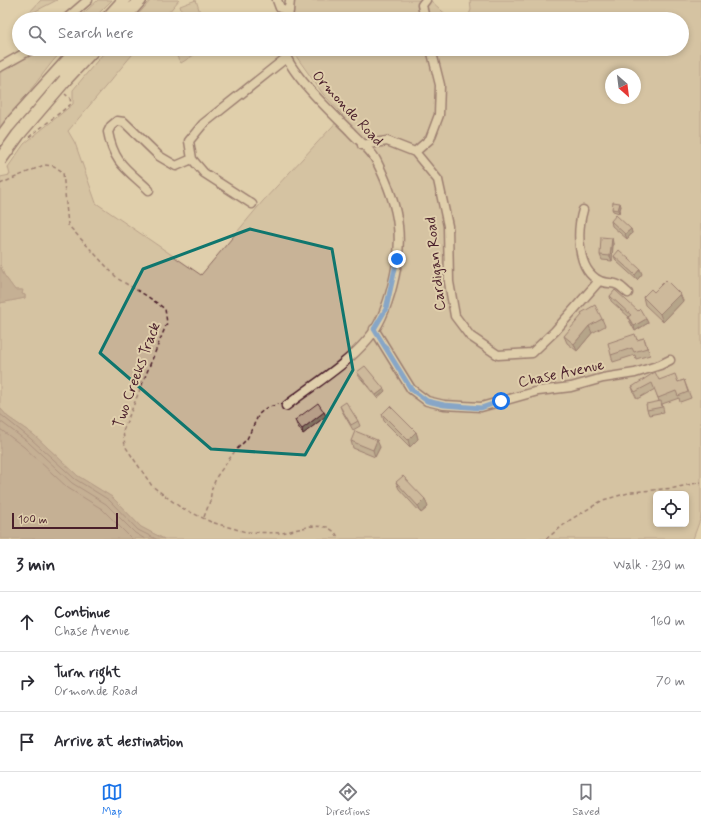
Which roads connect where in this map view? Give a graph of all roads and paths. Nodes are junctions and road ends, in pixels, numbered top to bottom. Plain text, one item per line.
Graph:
1 (88, 0) edge
2 (124, 0) edge
3 (140, 0) edge
4 (277, 0) edge
5 (290, 0) edge
6 (426, 0) edge
7 (74, 12) edge
8 (113, 12) edge
9 (129, 12) edge
10 (285, 12) edge
11 (289, 12) edge
12 (424, 12) edge
13 (20, 56) edge
14 (74, 56) edge
15 (85, 56) edge
16 (433, 56) edge
17 (286, 58) joint
18 (0, 68) edge
19 (61, 76) junction
20 (65, 94) dead end
21 (0, 139) edge
22 (24, 140) dead end
23 (362, 144) junction
24 (415, 152) junction
25 (192, 159) junction
26 (0, 160) edge
27 (0, 184) edge
28 (149, 190) dead end
29 (252, 204) dead end
30 (583, 210) dead end
31 (600, 281) junction
32 (628, 293) dead end
33 (374, 329) junction
34 (670, 360) dead end
35 (288, 404) joint
36 (701, 482) edge
37 (203, 517) junction
38 (339, 539) edge
39 (546, 539) edge

1 - 7 street
2 - 8 highway
3 - 9 highway
4 - 10 street
5 - 11 street
6 - 12 street
13 - 18 street
14 - 19 highway
15 - 19 highway
16 - 24 street
17 - 23 street, Ormonde Road
17 - 25 street
19 - 21 highway
19 - 26 highway, bridge
20 - 22 path
23 - 24 street, Cardigan Road
23 - 33 street, Ormonde Road
24 - 31 street, Cardigan Road
25 - 28 street
25 - 29 street
27 - 37 path, Two Creeks Track
30 - 31 street
31 - 32 street
33 - 34 street, Chase Avenue
33 - 35 street, Ormonde Road
35 - 37 path
36 - 39 path
37 - 38 path, Two Creeks Track

